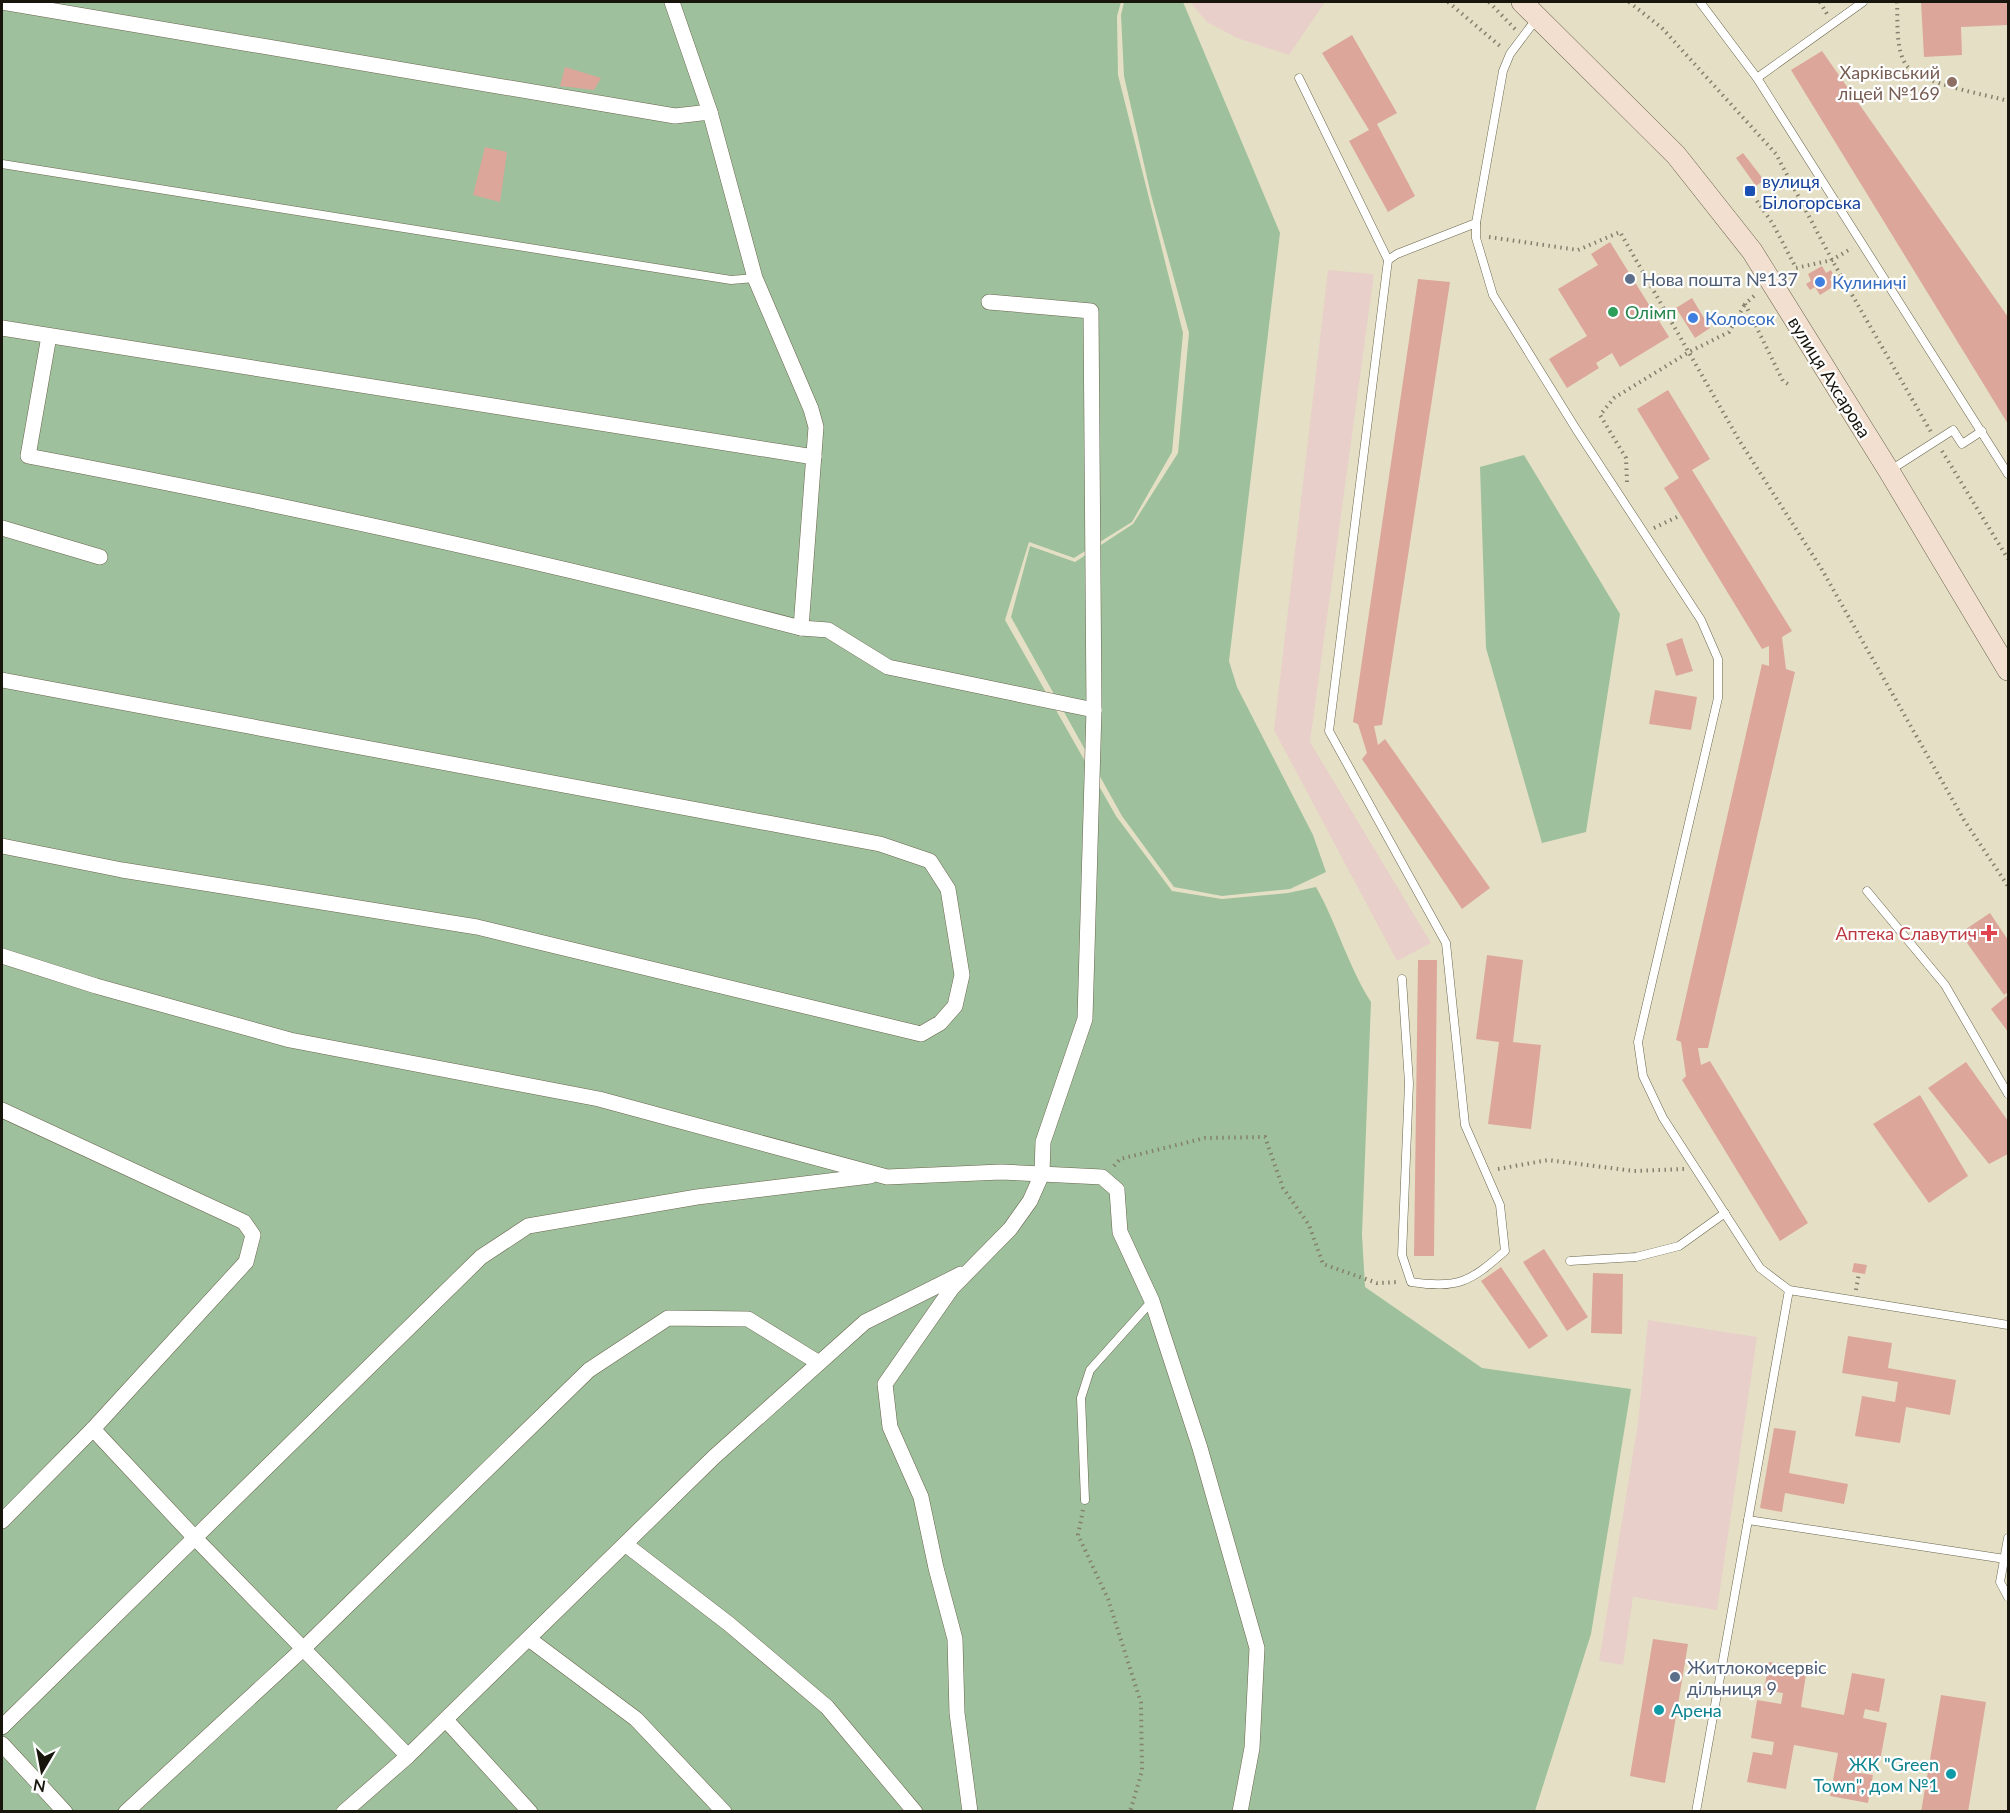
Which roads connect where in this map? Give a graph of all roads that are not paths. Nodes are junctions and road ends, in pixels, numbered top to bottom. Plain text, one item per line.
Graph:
1 (2, 2) edge
2 (672, 2) edge
3 (1522, 2) edge
4 (1700, 2) edge
5 (1863, 2) edge
6 (1538, 17) junction
7 (1299, 78) dead end
8 (1758, 78) junction
9 (710, 112) junction
10 (2, 164) edge
11 (1476, 223) junction
12 (1388, 260) junction
13 (755, 278) junction
14 (989, 302) dead end
15 (2, 328) edge
16 (49, 336) junction
17 (1982, 431) junction
18 (814, 457) junction
19 (1889, 471) junction
20 (2008, 474) edge
21 (2, 528) edge
22 (100, 557) dead end
23 (801, 628) junction
24 (2008, 670) edge
25 (2, 680) edge
26 (1094, 710) junction
27 (2, 846) edge
28 (1867, 891) dead end
29 (2, 956) edge
30 (1402, 979) dead end
31 (2008, 1094) edge
32 (2, 1110) edge
33 (1046, 1174) junction
34 (878, 1175) junction
35 (1725, 1213) junction
36 (1570, 1261) dead end
37 (972, 1268) junction
38 (1789, 1290) junction
39 (1152, 1301) junction
40 (2008, 1325) edge
41 (819, 1363) junction
42 (93, 1429) junction
43 (1085, 1500) road end
44 (1748, 1520) junction
45 (2, 1521) edge
46 (195, 1538) junction
47 (2008, 1538) edge
48 (625, 1544) junction
49 (2005, 1558) junction
50 (2008, 1597) edge
51 (529, 1639) junction
52 (304, 1648) junction
53 (446, 1720) junction
54 (2, 1727) edge
55 (2, 1744) edge
56 (408, 1756) junction
57 (346, 1811) edge
58 (65, 1812) edge
59 (126, 1812) edge
60 (530, 1812) edge
61 (724, 1812) edge
62 (915, 1812) edge
63 (970, 1812) edge
64 (1240, 1812) edge
65 (1695, 1812) edge

1 - 9 street
2 - 9 street
3 - 6 main road, вулиця Ахсарова
4 - 8 lane
5 - 8 lane
6 - 11 lane
6 - 19 main road, вулиця Ахсарова
7 - 12 lane
8 - 17 lane
9 - 13 street
10 - 13 lane
11 - 12 lane
11 - 35 lane
12 - 30 lane
13 - 18 street
14 - 26 street
15 - 16 street
16 - 18 street
16 - 23 street
17 - 19 lane
17 - 20 lane
18 - 23 street
19 - 24 main road, вулиця Ахсарова
21 - 22 street
23 - 26 street
25 - 27 street
26 - 33 street
28 - 31 lane
29 - 34 street
32 - 42 street
33 - 34 street
33 - 37 street
33 - 39 street
34 - 46 street
35 - 36 lane
35 - 38 lane
37 - 41 street
37 - 63 street
38 - 40 lane
38 - 44 lane
39 - 43 lane
39 - 64 street
41 - 48 street
41 - 52 street
42 - 45 street
42 - 46 street
44 - 49 lane
44 - 65 lane
46 - 52 street
46 - 54 street
47 - 49 lane
48 - 51 street
48 - 62 street
49 - 50 lane
51 - 53 street
51 - 61 street
52 - 56 street
52 - 59 street
53 - 56 street
53 - 60 street
55 - 58 street
56 - 57 street

